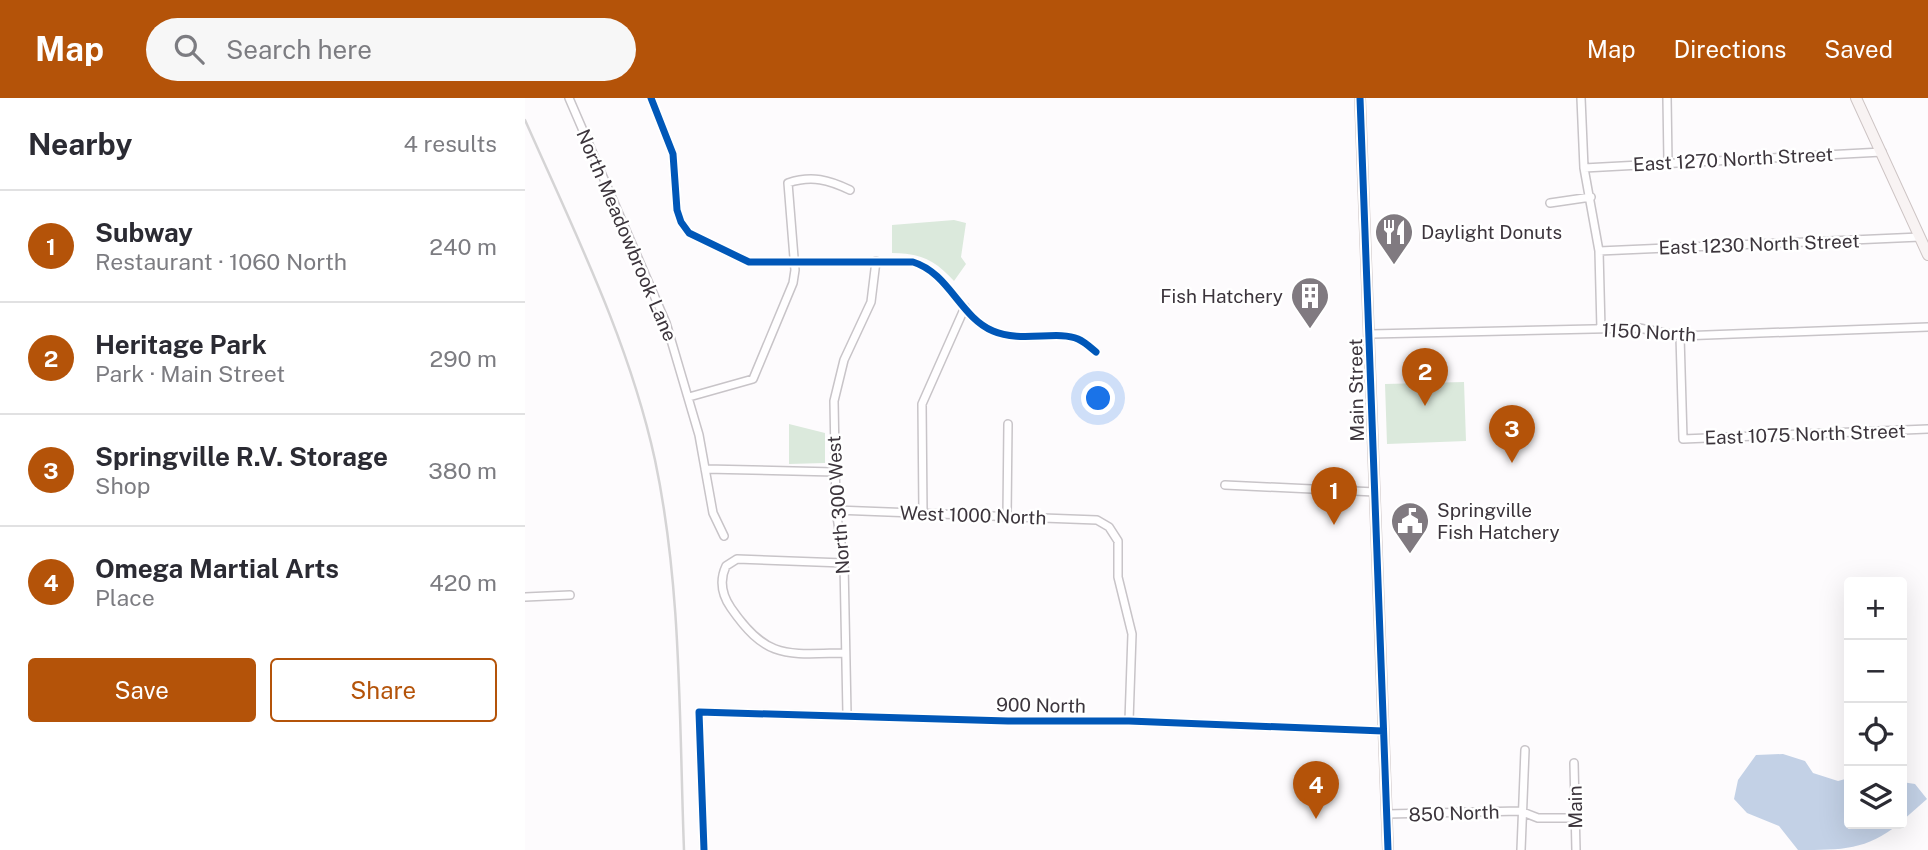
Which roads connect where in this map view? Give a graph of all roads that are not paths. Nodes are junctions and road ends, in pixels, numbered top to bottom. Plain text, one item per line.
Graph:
1 (569, 98) edge
2 (651, 98) edge
3 (1360, 98) edge
4 (1581, 98) edge
5 (1667, 98) edge
6 (1856, 98) edge
7 (1882, 152) junction
8 (1668, 162) junction
9 (1584, 168) junction
10 (850, 190) dead end
11 (1591, 197) junction
12 (1550, 203) dead end
13 (1920, 237) junction
14 (1599, 251) junction
15 (1928, 255) edge
16 (795, 260) junction
17 (876, 261) junction
18 (965, 307) junction
19 (1928, 327) edge
20 (1601, 329) junction
21 (1371, 334) junction
22 (1680, 336) junction
23 (1096, 352) dead end
24 (689, 397) junction
25 (1008, 424) dead end
26 (1928, 429) edge
27 (705, 469) junction
28 (835, 472) junction
29 (1225, 485) dead end
30 (1374, 492) junction
31 (836, 510) junction
32 (923, 513) junction
33 (1007, 516) junction
34 (724, 536) dead end
35 (844, 563) junction
36 (570, 595) dead end
37 (525, 597) edge
38 (845, 653) junction
39 (846, 714) junction
40 (1129, 721) junction
41 (1383, 731) junction
42 (1525, 750) dead end
43 (1574, 763) dead end
44 (1520, 811) junction
45 (1387, 814) junction
46 (1574, 818) junction
47 (703, 850) edge
48 (1388, 850) edge
49 (1521, 850) edge
50 (1576, 850) edge

1 - 24 street, North Meadowbrook Lane
2 - 16 street
3 - 21 main road, Main Street
4 - 9 street
5 - 8 street
6 - 7 main road
7 - 8 street, East 1270 North Street
7 - 13 main road
8 - 9 street, East 1270 North Street
9 - 11 street
10 - 16 street
11 - 12 street
11 - 14 street
13 - 14 street, East 1230 North Street
13 - 15 main road
14 - 20 street
16 - 17 street
16 - 24 street
17 - 18 street
17 - 28 street, North 300 West
18 - 23 street
18 - 32 street
19 - 22 street, 1150 North
20 - 21 street, 1150 North
20 - 22 street, 1150 North
21 - 30 main road, Main Street
22 - 26 street, East 1075 North Street
24 - 27 street, North Meadowbrook Lane
25 - 33 street
27 - 28 street
27 - 34 street, North Meadowbrook Lane
28 - 31 street, North 300 West
29 - 30 street
30 - 41 main road, Main Street
31 - 32 street, West 1000 North
31 - 35 street, North 300 West
32 - 33 street, West 1000 North
33 - 40 street, West 1000 North
35 - 38 street, North 300 West
35 - 38 street
36 - 37 street
38 - 39 street, North 300 West
39 - 40 street, 900 North
39 - 47 street, 900 North
40 - 41 street, 900 North
41 - 45 main road, Main Street
42 - 44 street
43 - 46 street, Main
44 - 45 street, 850 North
44 - 46 street, 850 North
44 - 49 street
45 - 48 main road, Main Street
46 - 50 street, Main

